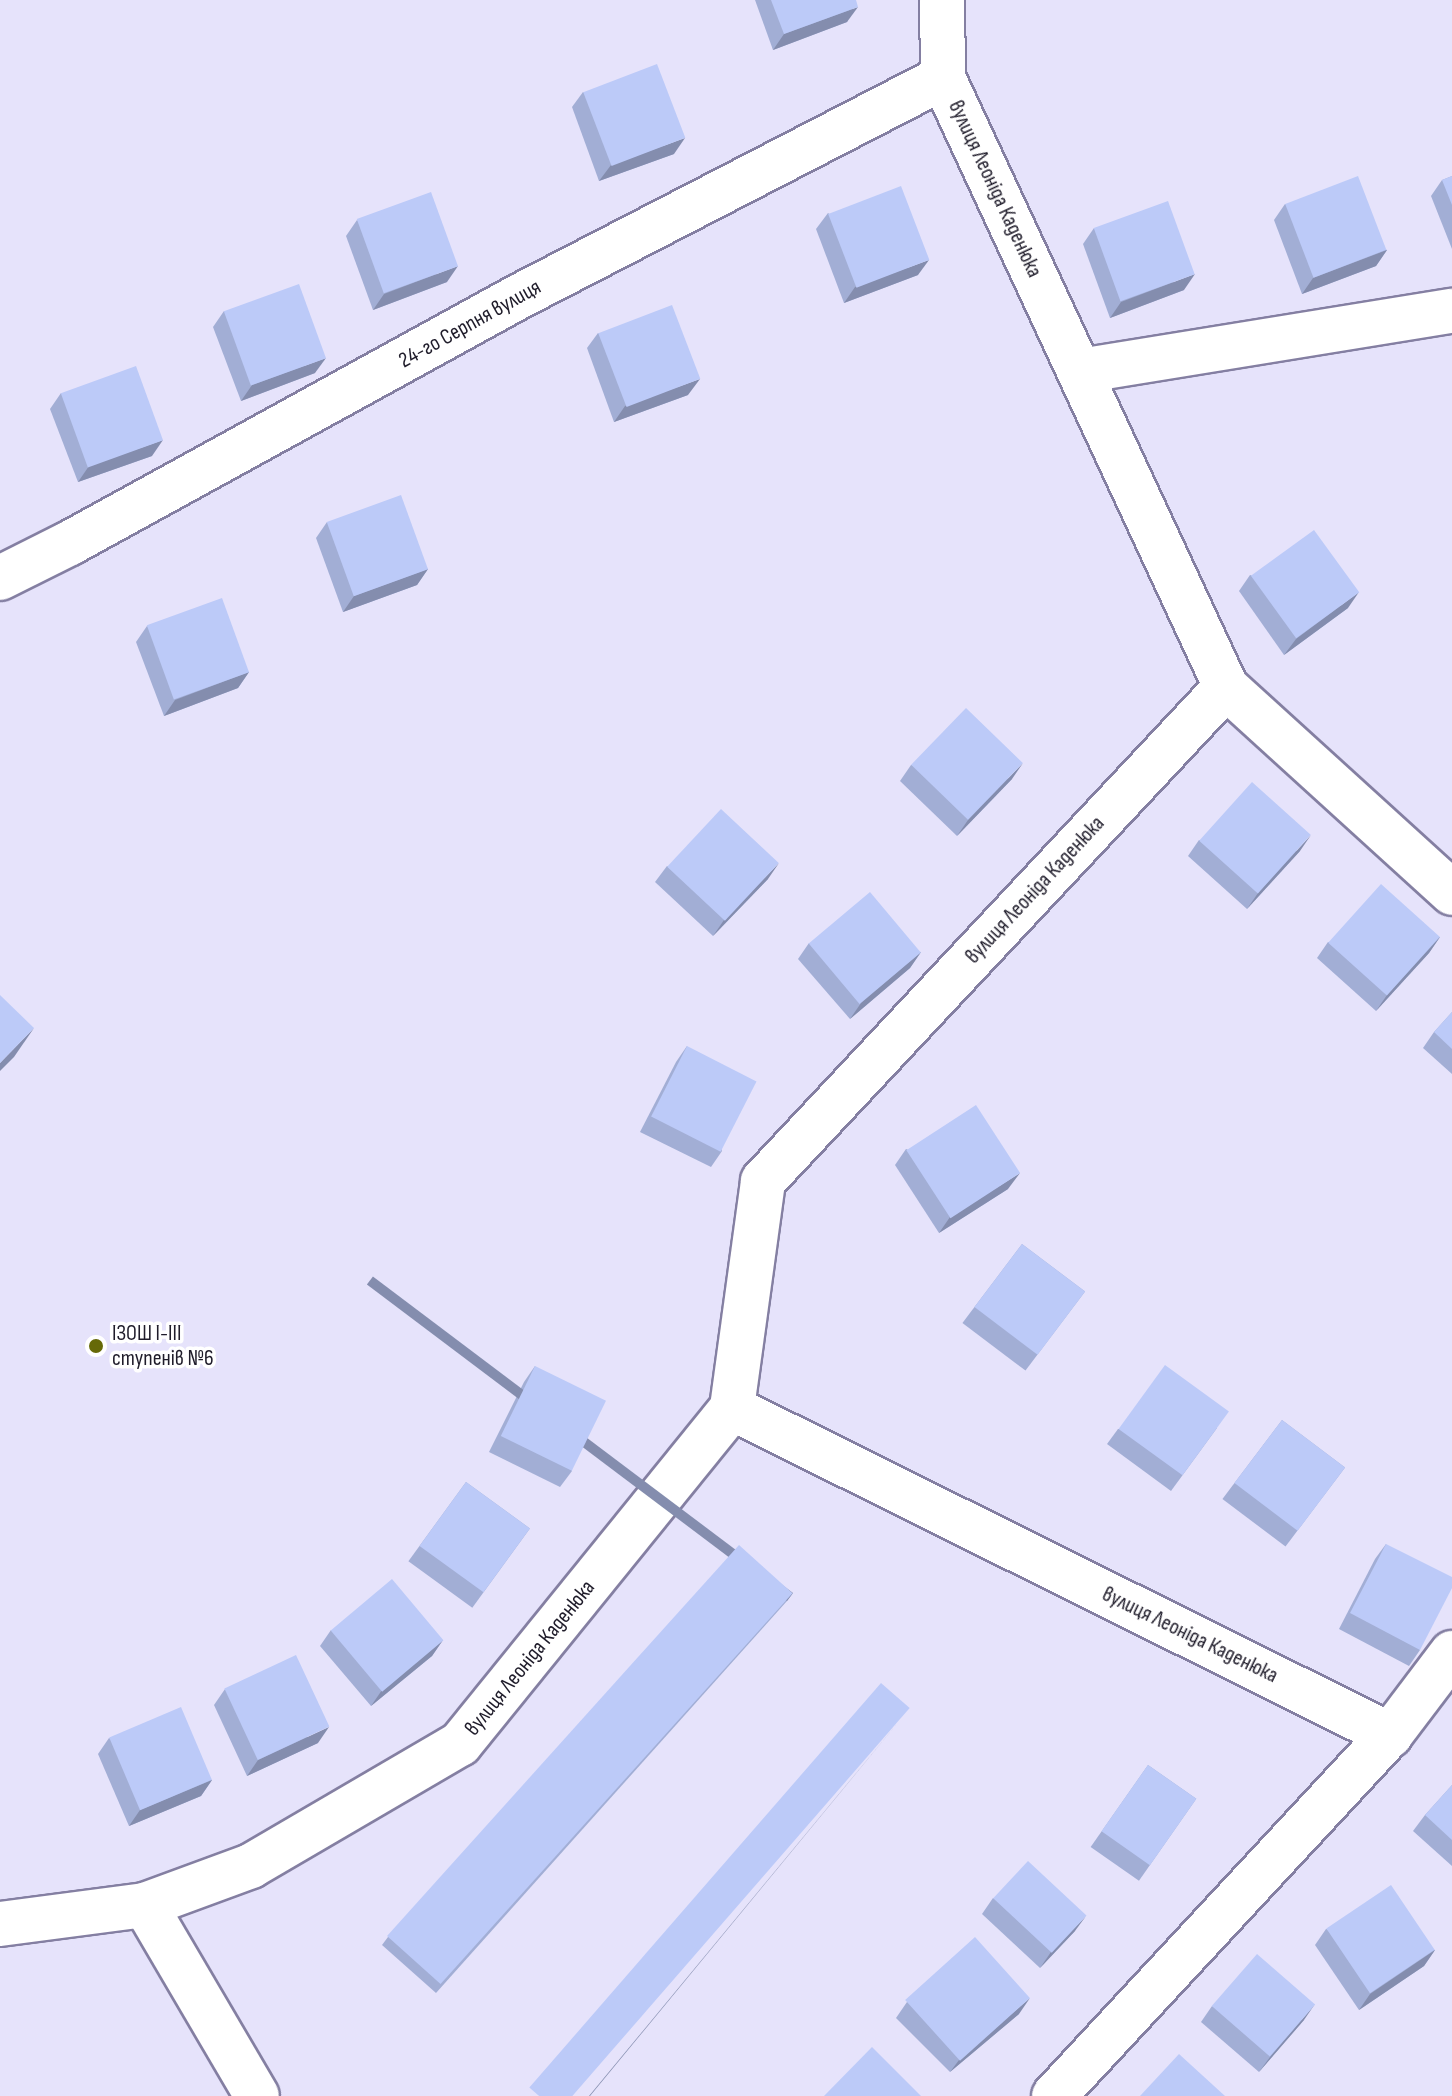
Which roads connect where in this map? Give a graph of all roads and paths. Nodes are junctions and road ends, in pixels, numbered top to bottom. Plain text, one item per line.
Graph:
1 (942, 0) edge
2 (943, 78) junction
3 (1452, 311) edge
4 (1080, 371) junction
5 (0, 578) edge
6 (1226, 687) junction
7 (1452, 893) edge
8 (732, 1408) junction
9 (1452, 1653) edge
10 (1390, 1735) junction
11 (145, 1905) junction
12 (0, 1924) edge
13 (257, 2096) edge
14 (1054, 2096) edge

1 - 2 street, вулиця Леоніда Каденюка
2 - 4 street, вулиця Леоніда Каденюка
2 - 5 street, 24-го Серпня вулиця
3 - 4 street
4 - 6 street, вулиця Леоніда Каденюка
6 - 7 street
6 - 8 street, вулиця Леоніда Каденюка
8 - 10 street, вулиця Леоніда Каденюка
8 - 11 street, вулиця Леоніда Каденюка
9 - 10 street
10 - 14 street
11 - 12 street, вулиця Леоніда Каденюка
11 - 13 street

